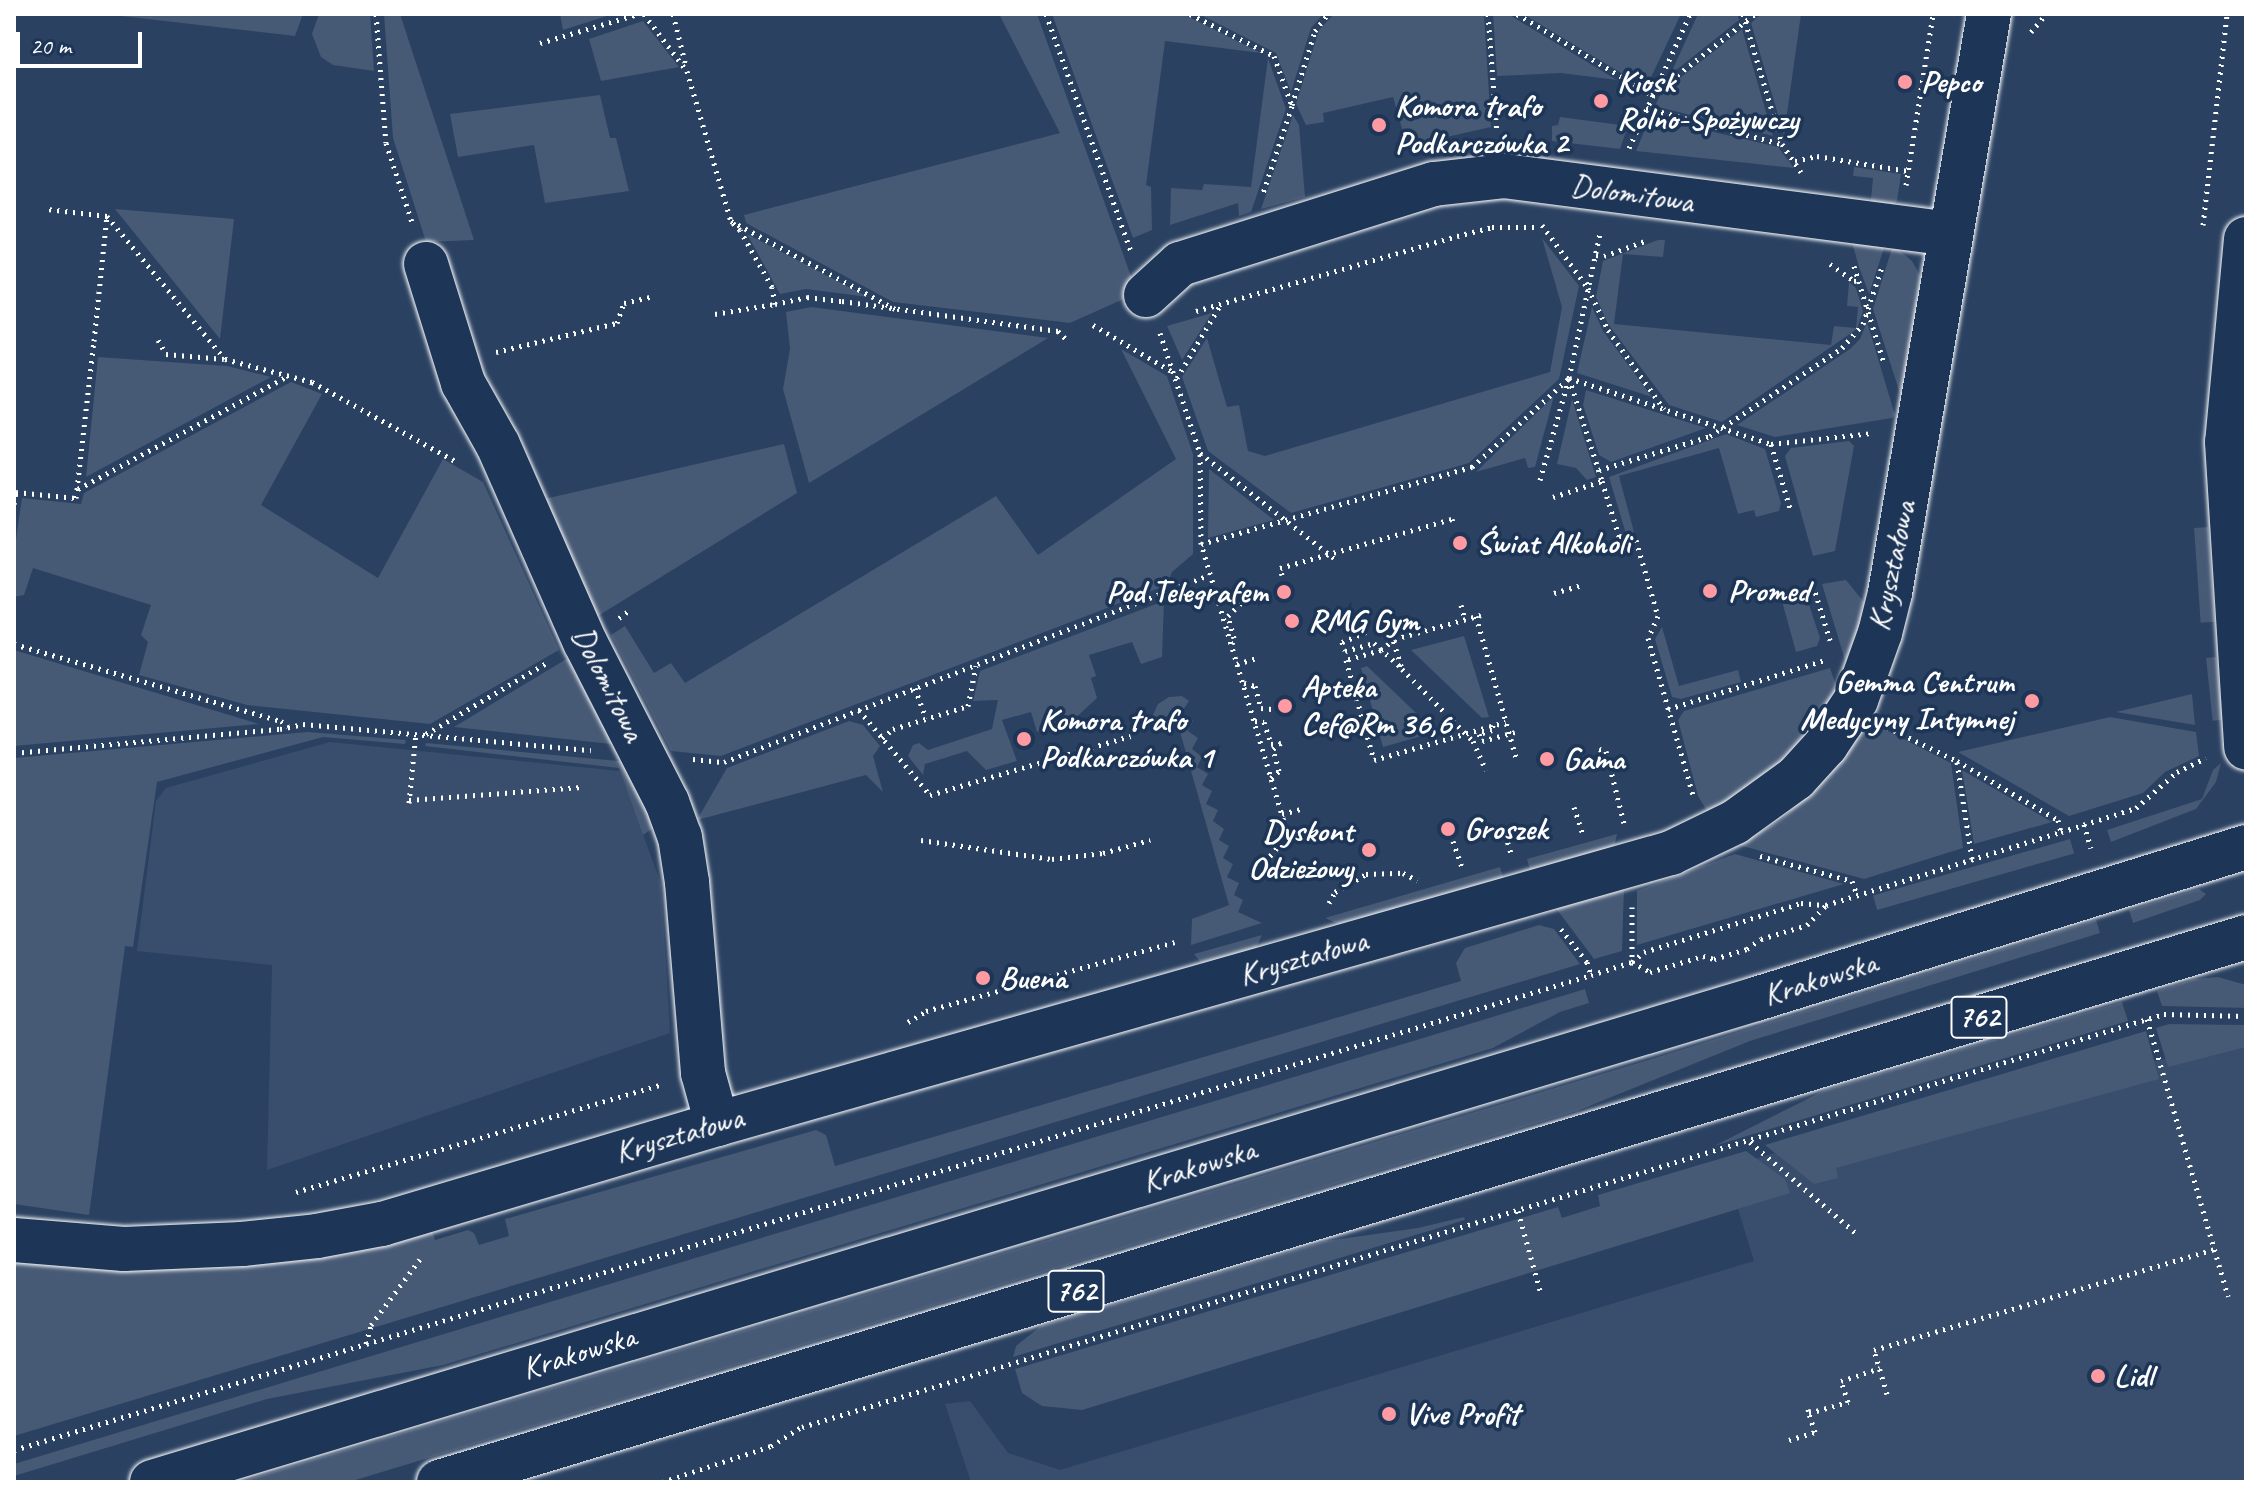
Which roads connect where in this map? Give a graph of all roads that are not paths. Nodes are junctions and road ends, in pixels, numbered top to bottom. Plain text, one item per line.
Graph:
1 (1989, 14) edge
2 (1950, 234) junction
3 (2246, 239) edge
4 (426, 264) road end
5 (1151, 309) road end
6 (2227, 752) edge
7 (2246, 847) edge
8 (2246, 937) edge
9 (717, 1124) junction
10 (14, 1240) edge
11 (152, 1482) edge
12 (439, 1482) edge

1 - 2 street, Kryształowa
2 - 5 street, Dolomitowa
2 - 9 street, Kryształowa
3 - 6 street
4 - 9 street, Dolomitowa
7 - 11 street, Krakowska
8 - 12 street, 762
9 - 10 street, Kryształowa

